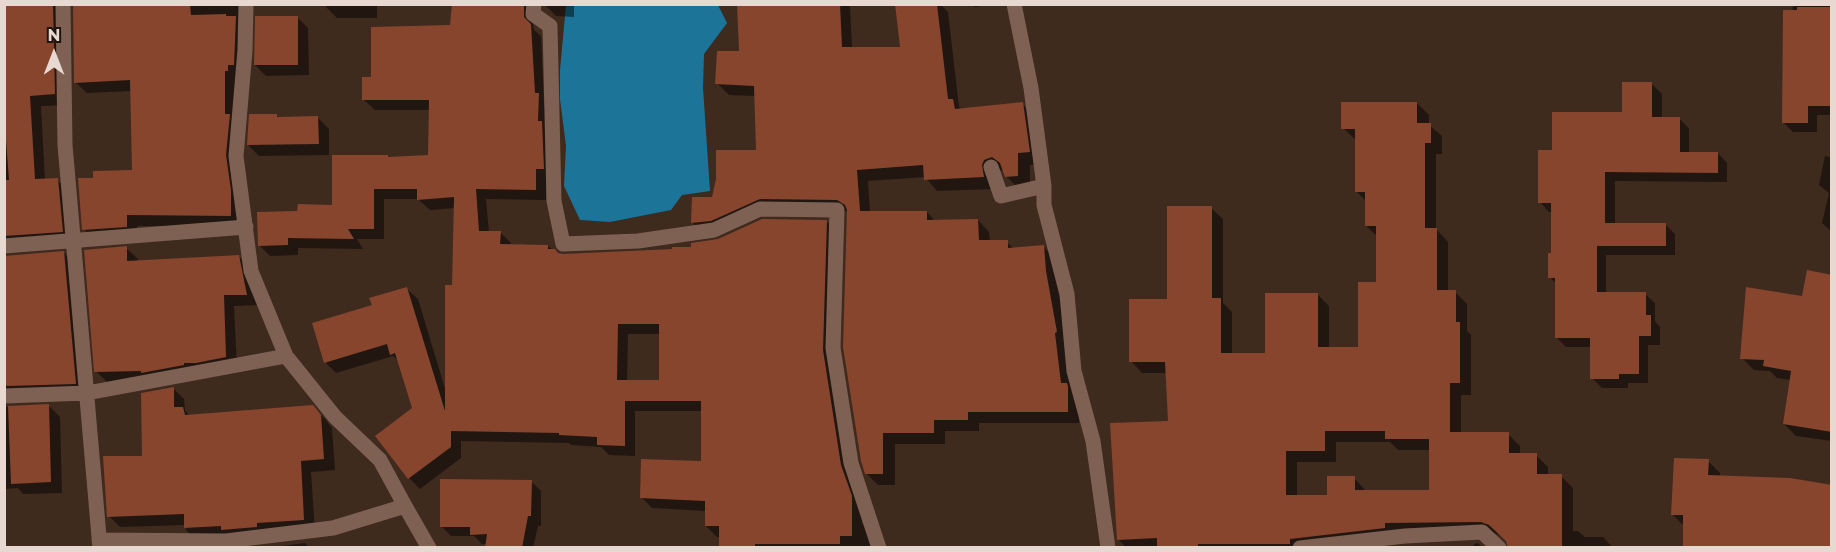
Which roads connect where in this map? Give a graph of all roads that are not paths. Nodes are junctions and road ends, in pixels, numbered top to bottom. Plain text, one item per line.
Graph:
1 (63, 4) edge
2 (246, 4) edge
3 (534, 4) edge
4 (1014, 4) edge
5 (991, 167) dead end
6 (1044, 186) junction
7 (246, 227) junction
8 (74, 242) junction
9 (4, 246) edge
10 (286, 356) junction
11 (87, 393) junction
12 (4, 396) edge
13 (405, 506) junction
14 (100, 544) edge
15 (429, 548) edge
16 (879, 548) edge
17 (1108, 548) edge
18 (1300, 548) edge
19 (1499, 548) edge

1 - 8 street
2 - 7 street
3 - 16 street
4 - 6 street
5 - 6 street
6 - 17 street
7 - 8 street
7 - 10 street
8 - 9 street
8 - 11 street
10 - 11 street
10 - 13 street
11 - 12 street
11 - 14 street
13 - 14 street
13 - 15 street
18 - 19 street

